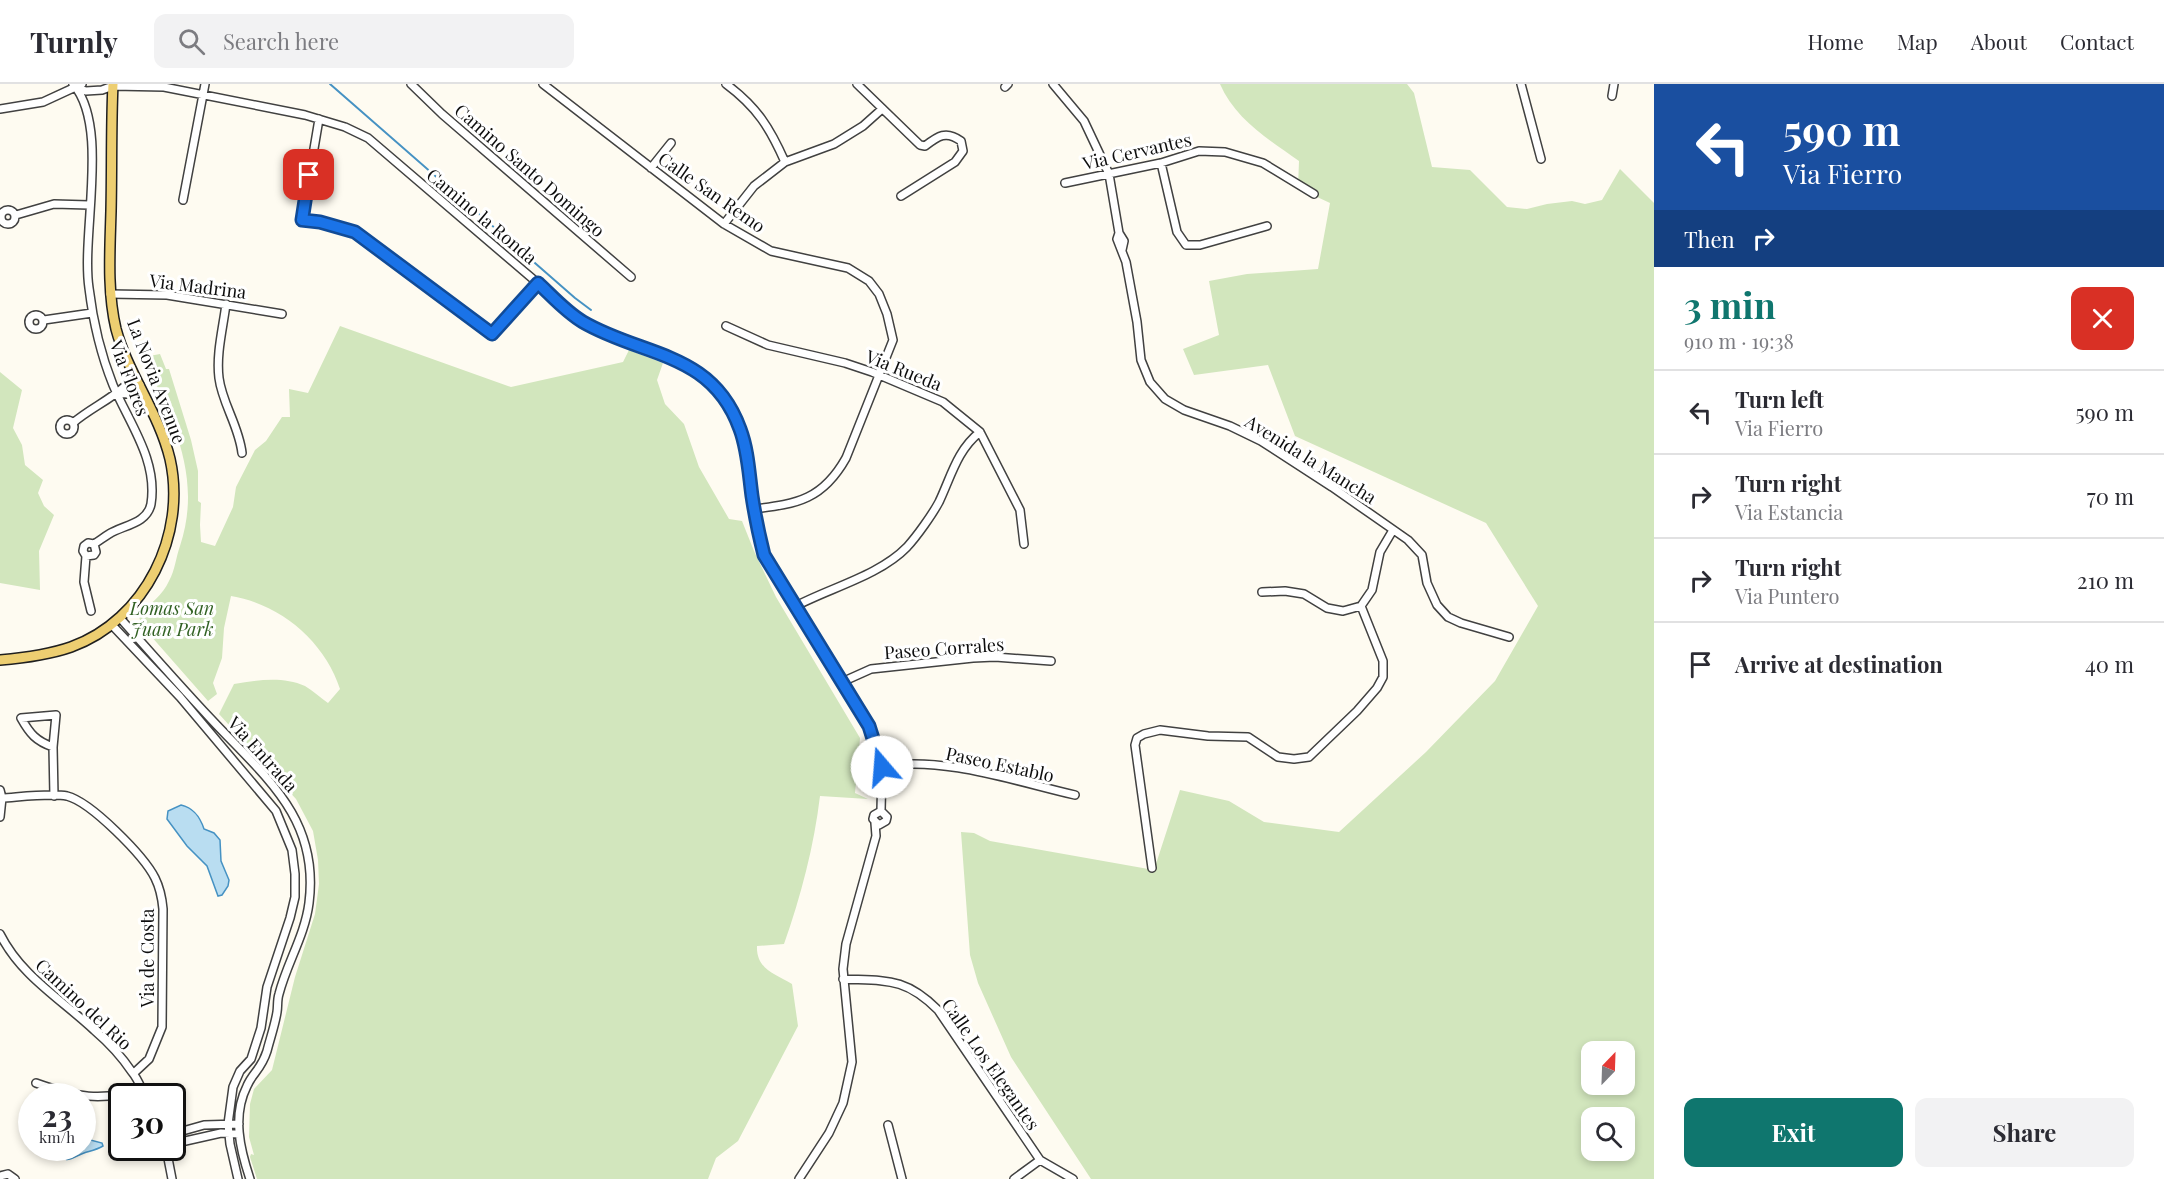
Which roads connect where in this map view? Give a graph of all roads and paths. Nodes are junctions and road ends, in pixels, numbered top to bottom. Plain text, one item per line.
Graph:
1 (205, 84) edge
2 (411, 84) edge
3 (543, 84) edge
4 (726, 84) edge
5 (857, 84) edge
6 (1053, 84) edge
7 (1521, 84) edge
8 (1614, 84) edge
9 (77, 85) edge
10 (111, 85) edge
11 (203, 95) junction
12 (1612, 96) dead end
13 (0, 109) edge
14 (882, 109) junction
15 (319, 119) junction
16 (671, 143) dead end
17 (1541, 159) dead end
18 (785, 162) junction
19 (1161, 163) junction
20 (651, 168) junction
21 (1109, 174) junction
22 (1065, 183) dead end
23 (1314, 194) dead end
24 (901, 196) dead end
25 (183, 200) dead end
26 (89, 205) junction
27 (16, 215) dead end
28 (724, 224) junction
29 (1267, 226) dead end
30 (631, 277) dead end
31 (538, 283) junction
32 (110, 294) junction
33 (226, 304) junction
34 (92, 313) junction
35 (282, 314) dead end
36 (44, 320) dead end
37 (726, 326) dead end
38 (880, 375) junction
39 (140, 385) junction
40 (117, 393) junction
41 (73, 423) dead end
42 (980, 432) junction
43 (242, 453) dead end
44 (754, 509) junction
45 (1394, 530) junction
46 (1024, 544) dead end
47 (1262, 592) dead end
48 (1361, 606) junction
49 (794, 607) junction
50 (91, 611) dead end
51 (116, 621) junction
52 (1509, 637) dead end
53 (0, 660) edge
54 (1051, 661) dead end
55 (842, 682) junction
56 (207, 714) junction
57 (200, 721) junction
58 (53, 747) junction
59 (882, 767) junction
60 (1, 794) edge
61 (1075, 795) dead end
62 (54, 796) junction
63 (881, 811) junction
64 (0, 818) edge
65 (875, 823) junction
66 (883, 825) junction
67 (876, 836) junction
68 (1152, 868) dead end
69 (0, 934) edge
70 (843, 979) junction
71 (263, 1008) junction
72 (277, 1010) junction
73 (240, 1071) junction
74 (134, 1073) junction
75 (251, 1079) junction
76 (138, 1083) edge
77 (228, 1124) junction
78 (239, 1124) junction
79 (888, 1125) dead end
80 (186, 1130) edge
81 (229, 1134) junction
82 (239, 1134) junction
83 (186, 1141) edge
84 (1040, 1160) junction
85 (169, 1161) edge
86 (0, 1176) edge
87 (15, 1179) edge
88 (172, 1179) edge
89 (238, 1179) edge
90 (250, 1179) edge
91 (799, 1179) edge
92 (902, 1179) edge
93 (1014, 1179) edge
94 (1073, 1179) edge

1 - 11 street
2 - 30 street, Camino Santo Domingo
3 - 20 street, Calle San Remo
4 - 18 street
5 - 14 street
6 - 21 street, Avenida la Mancha
7 - 17 street
8 - 12 street
9 - 10 street, Camino la Ronda
9 - 13 street
9 - 26 street, Via Flores
10 - 11 street, Camino la Ronda
10 - 32 main road, La Novia Avenue
11 - 15 street, Camino la Ronda
11 - 25 street
14 - 18 street
14 - 24 street
15 - 31 street, Camino la Ronda
15 - 31 street
16 - 20 street
18 - 28 street
19 - 21 street, Via Cervantes
19 - 23 street, Via Cervantes
19 - 29 street
20 - 28 street, Calle San Remo
21 - 22 street, Via Cervantes
21 - 45 street, Avenida la Mancha
26 - 27 street
26 - 34 street, Via Flores
28 - 38 street, Calle San Remo
31 - 44 street, Camino la Ronda
32 - 33 street, Via Madrina
32 - 39 main road, La Novia Avenue
33 - 35 street, Via Madrina
33 - 43 street
34 - 36 street
34 - 40 street, Via Flores
37 - 38 street, Via Rueda
38 - 42 street, Via Rueda
38 - 44 street, Calle San Remo
39 - 40 street
39 - 51 main road, La Novia Avenue
40 - 41 street
40 - 50 street, Via Flores
42 - 46 street, Via Rueda
42 - 49 street
44 - 49 street, Camino la Ronda
45 - 48 street
45 - 52 street, Avenida la Mancha
47 - 48 street
48 - 68 street
49 - 55 street, Camino la Ronda
51 - 53 main road, La Novia Avenue
51 - 56 street, Via Entrada
51 - 57 street, Via Entrada
54 - 55 street, Paseo Corrales
55 - 59 street, Camino la Ronda
56 - 57 street
56 - 72 street, Via Entrada
57 - 71 street, Via Entrada
58 - 58 street
58 - 62 street
59 - 61 street, Paseo Establo
59 - 63 street, Camino la Ronda
60 - 62 street, Via de Costa
60 - 64 street
62 - 74 street, Via de Costa
63 - 65 street, Camino la Ronda
63 - 66 street, Camino la Ronda
65 - 66 street
65 - 67 street
66 - 67 street
67 - 70 street
69 - 74 street, Camino del Rio
70 - 84 street, Calle Los Elegantes
70 - 91 street
71 - 72 street
71 - 73 street, Via Entrada
72 - 75 street, Via Entrada
73 - 75 street
73 - 77 street, Via Entrada
74 - 76 street, Camino del Rio
75 - 78 street, Via Entrada
77 - 78 street
77 - 80 street
77 - 81 street, Via Entrada
78 - 82 street, Via Entrada
79 - 92 street
81 - 82 street
81 - 83 street
81 - 89 street, Via Entrada
82 - 90 street, Via Entrada
84 - 93 street
84 - 94 street
85 - 88 street
86 - 87 street

